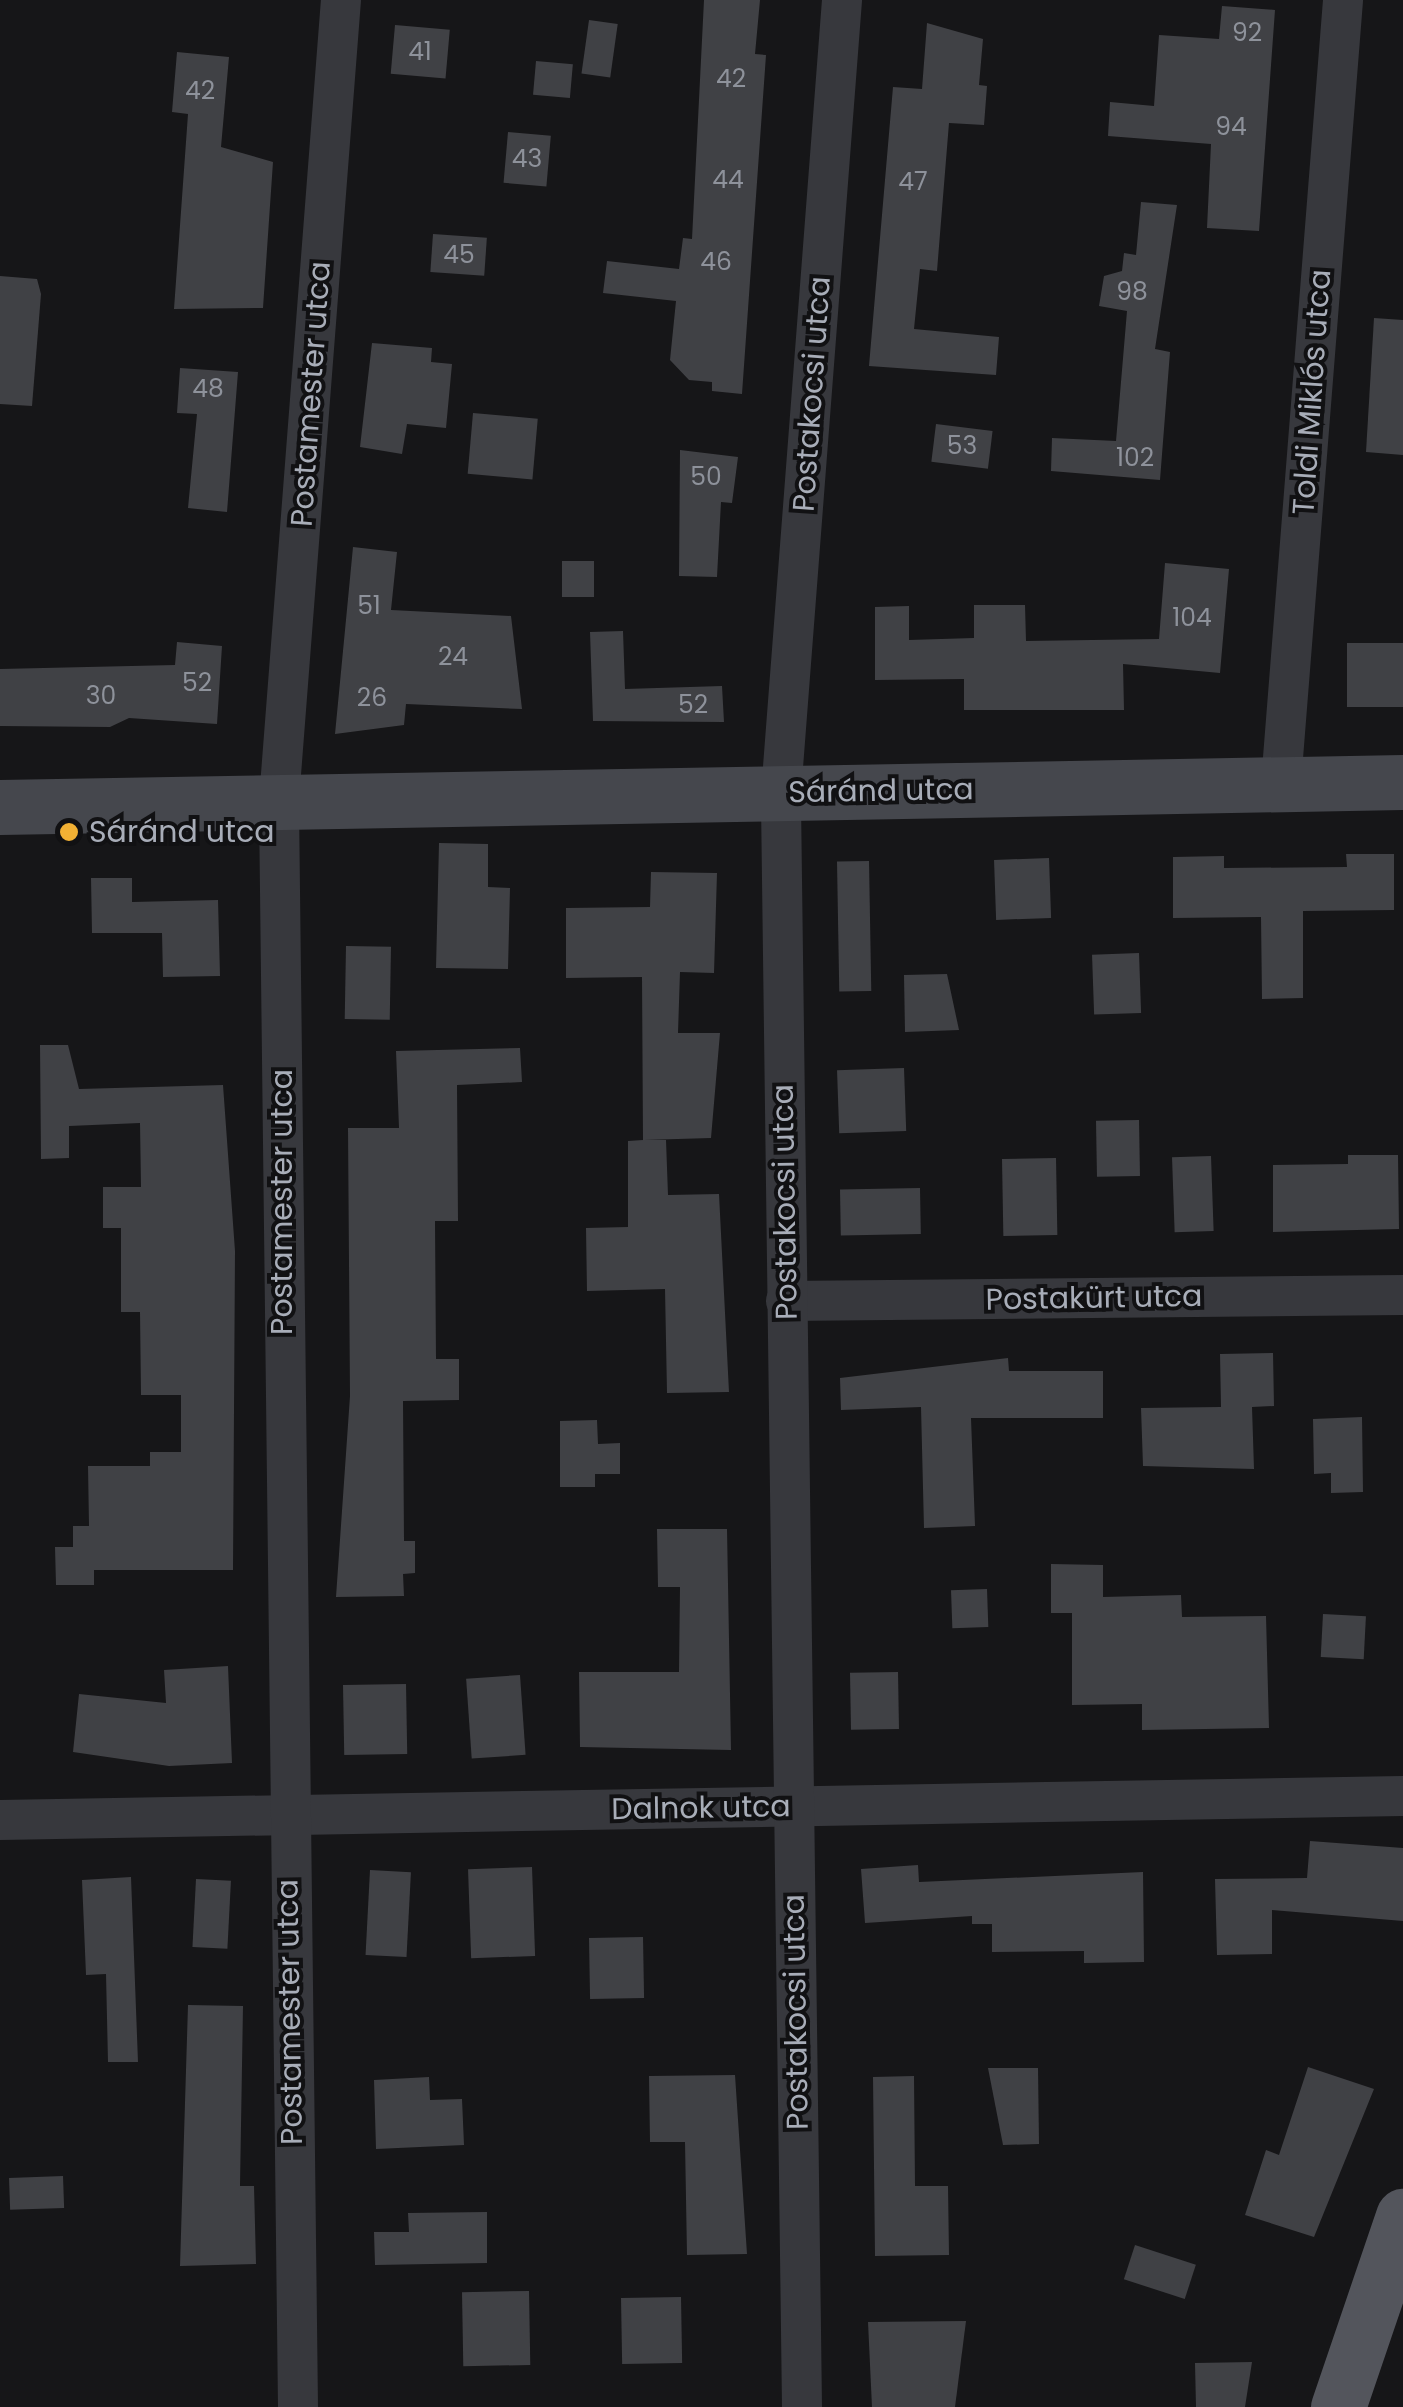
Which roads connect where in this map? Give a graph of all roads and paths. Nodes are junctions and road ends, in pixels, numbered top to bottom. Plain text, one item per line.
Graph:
1 (342, 0) edge
2 (842, 0) edge
3 (1342, 0) edge
4 (1403, 782) edge
5 (1282, 783) junction
6 (781, 793) junction
7 (279, 800) junction
8 (0, 807) edge
9 (1403, 1295) edge
10 (786, 1301) junction
11 (1403, 1796) edge
12 (793, 1806) junction
13 (286, 1817) junction
14 (0, 1820) edge
15 (1403, 2216) edge
16 (298, 2407) edge
17 (802, 2407) edge
18 (1338, 2407) edge

1 - 7 street, Postamester utca
2 - 6 street, Postakocsi utca
3 - 5 street, Toldi Miklós utca
4 - 5 street, Sáránd utca
5 - 6 street, Sáránd utca
6 - 7 street, Sáránd utca
6 - 10 street, Postakocsi utca
7 - 8 street, Sáránd utca
7 - 13 street, Postamester utca
9 - 10 street, Postakürt utca
10 - 12 street, Postakocsi utca
11 - 12 street, Dalnok utca
12 - 13 street, Dalnok utca
12 - 17 street, Postakocsi utca
13 - 14 street, Dalnok utca
13 - 16 street, Postamester utca
15 - 18 main road

